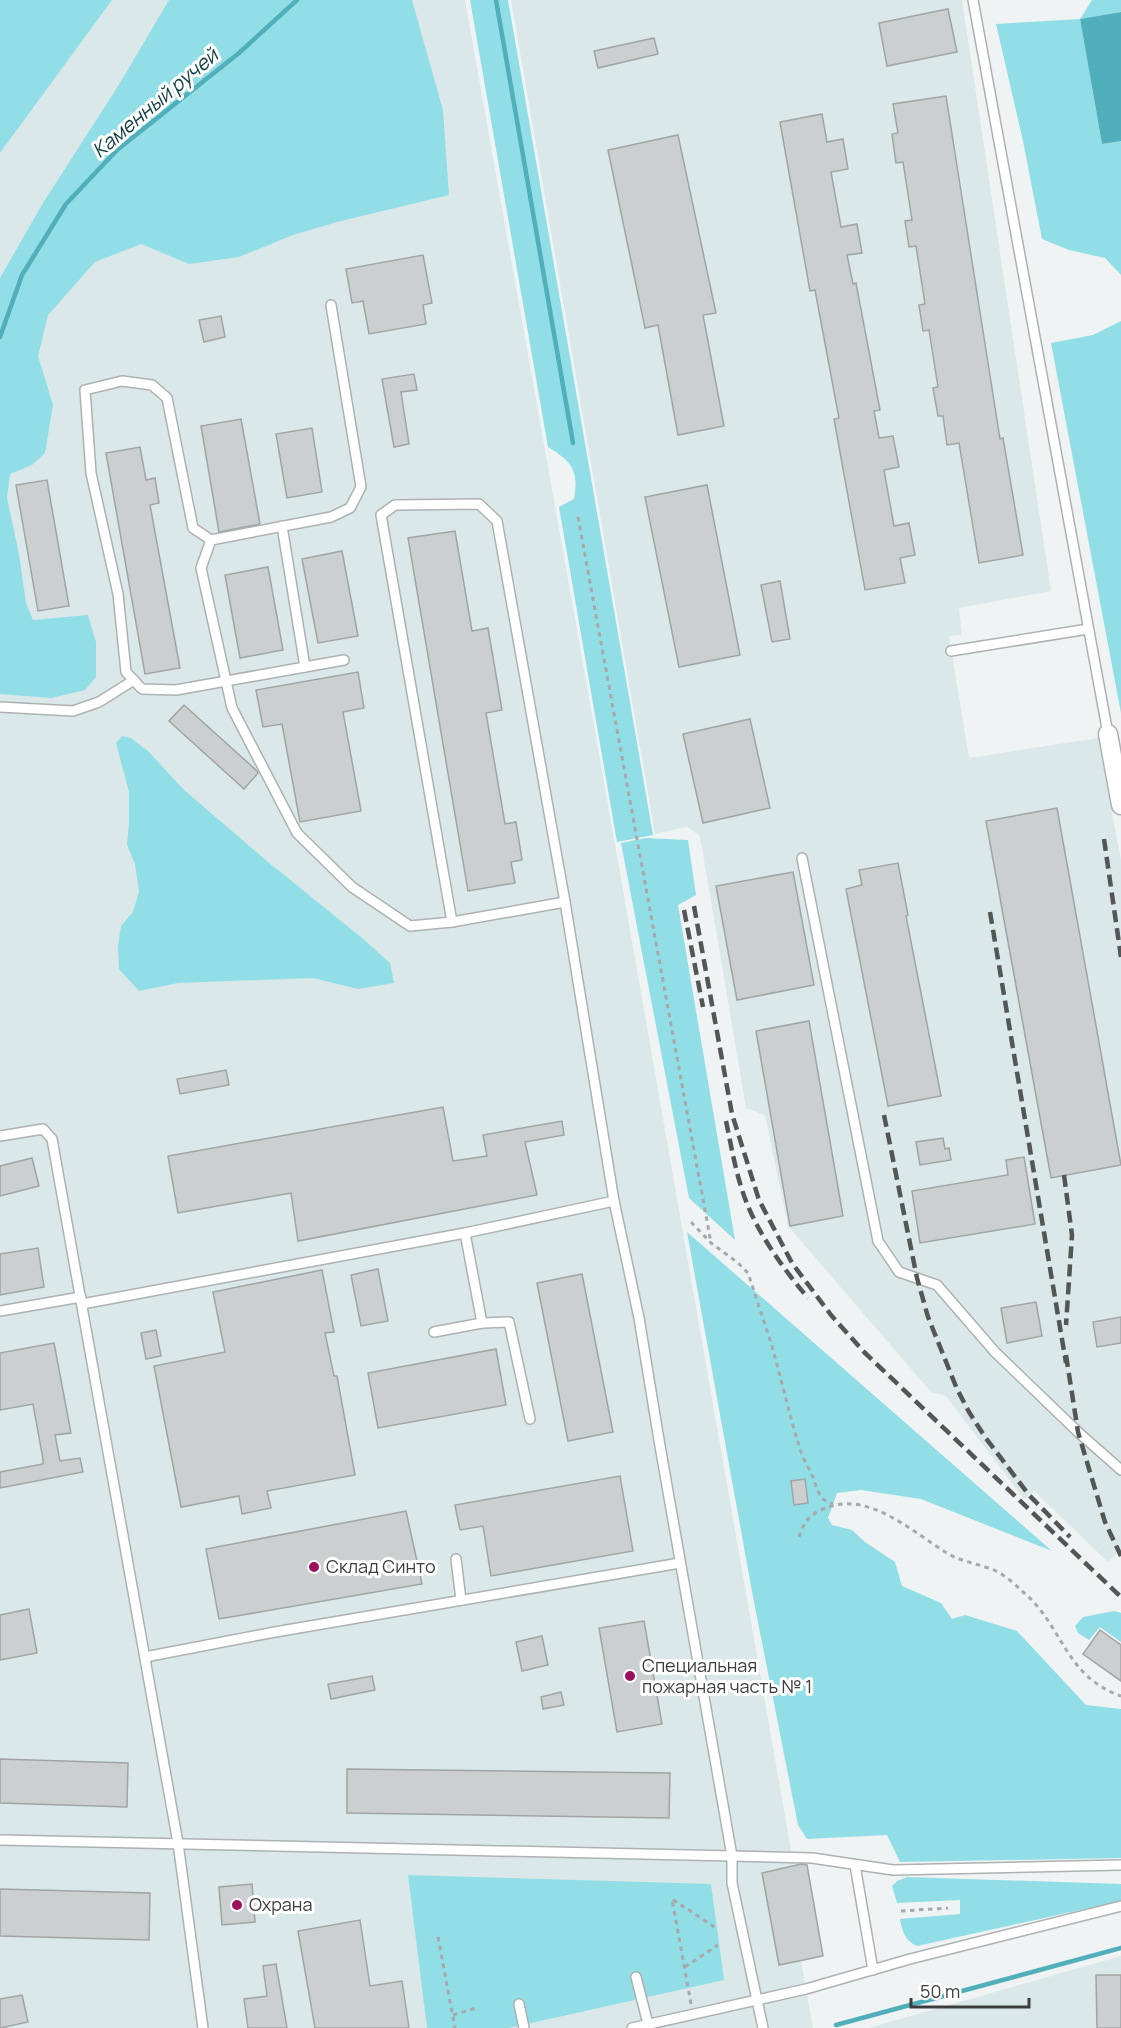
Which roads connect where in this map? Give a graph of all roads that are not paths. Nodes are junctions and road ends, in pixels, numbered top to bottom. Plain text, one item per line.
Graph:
1 (973, 0) edge
2 (331, 305) dead end
3 (282, 526) junction
4 (211, 540) junction
5 (1088, 629) junction
6 (951, 651) dead end
7 (344, 660) dead end
8 (305, 667) junction
9 (134, 680) junction
10 (226, 681) junction
11 (0, 707) edge
12 (1108, 734) joint
13 (1121, 805) edge
14 (802, 858) dead end
15 (565, 902) junction
16 (452, 922) junction
17 (0, 1136) edge
18 (614, 1201) junction
19 (465, 1233) junction
20 (81, 1300) junction
21 (0, 1311) edge
22 (482, 1323) junction
23 (435, 1332) dead end
24 (530, 1419) dead end
25 (1121, 1470) edge
26 (456, 1559) dead end
27 (680, 1563) junction
28 (461, 1600) junction
29 (145, 1657) junction
30 (0, 1840) edge
31 (178, 1843) junction
32 (732, 1856) junction
33 (855, 1865) junction
34 (1121, 1865) edge
35 (1121, 1906) edge
36 (873, 1970) junction
37 (636, 1977) dead end
38 (758, 2000) junction
39 (519, 2004) dead end
40 (648, 2024) junction
41 (204, 2028) edge
42 (524, 2028) edge
43 (632, 2028) edge
44 (763, 2028) edge

1 - 5 lane
2 - 3 lane
3 - 4 lane
3 - 8 lane
4 - 9 lane
4 - 10 lane
5 - 6 lane
5 - 12 lane
7 - 8 lane
8 - 10 lane
9 - 10 lane
9 - 11 lane
10 - 16 lane
12 - 13 street
14 - 25 lane
15 - 16 lane
15 - 16 lane
15 - 18 lane
17 - 20 lane
18 - 19 lane
18 - 27 lane
19 - 20 lane
19 - 22 lane
20 - 21 lane
20 - 29 lane
22 - 23 lane
22 - 24 lane
26 - 28 lane
27 - 28 lane
27 - 32 lane
28 - 29 lane
29 - 31 lane
30 - 31 lane
31 - 32 lane
31 - 41 lane
32 - 33 lane
32 - 38 lane
33 - 34 lane
33 - 36 lane
35 - 36 lane
36 - 38 lane
37 - 40 lane
38 - 40 lane
38 - 44 lane
39 - 42 lane
40 - 43 lane

